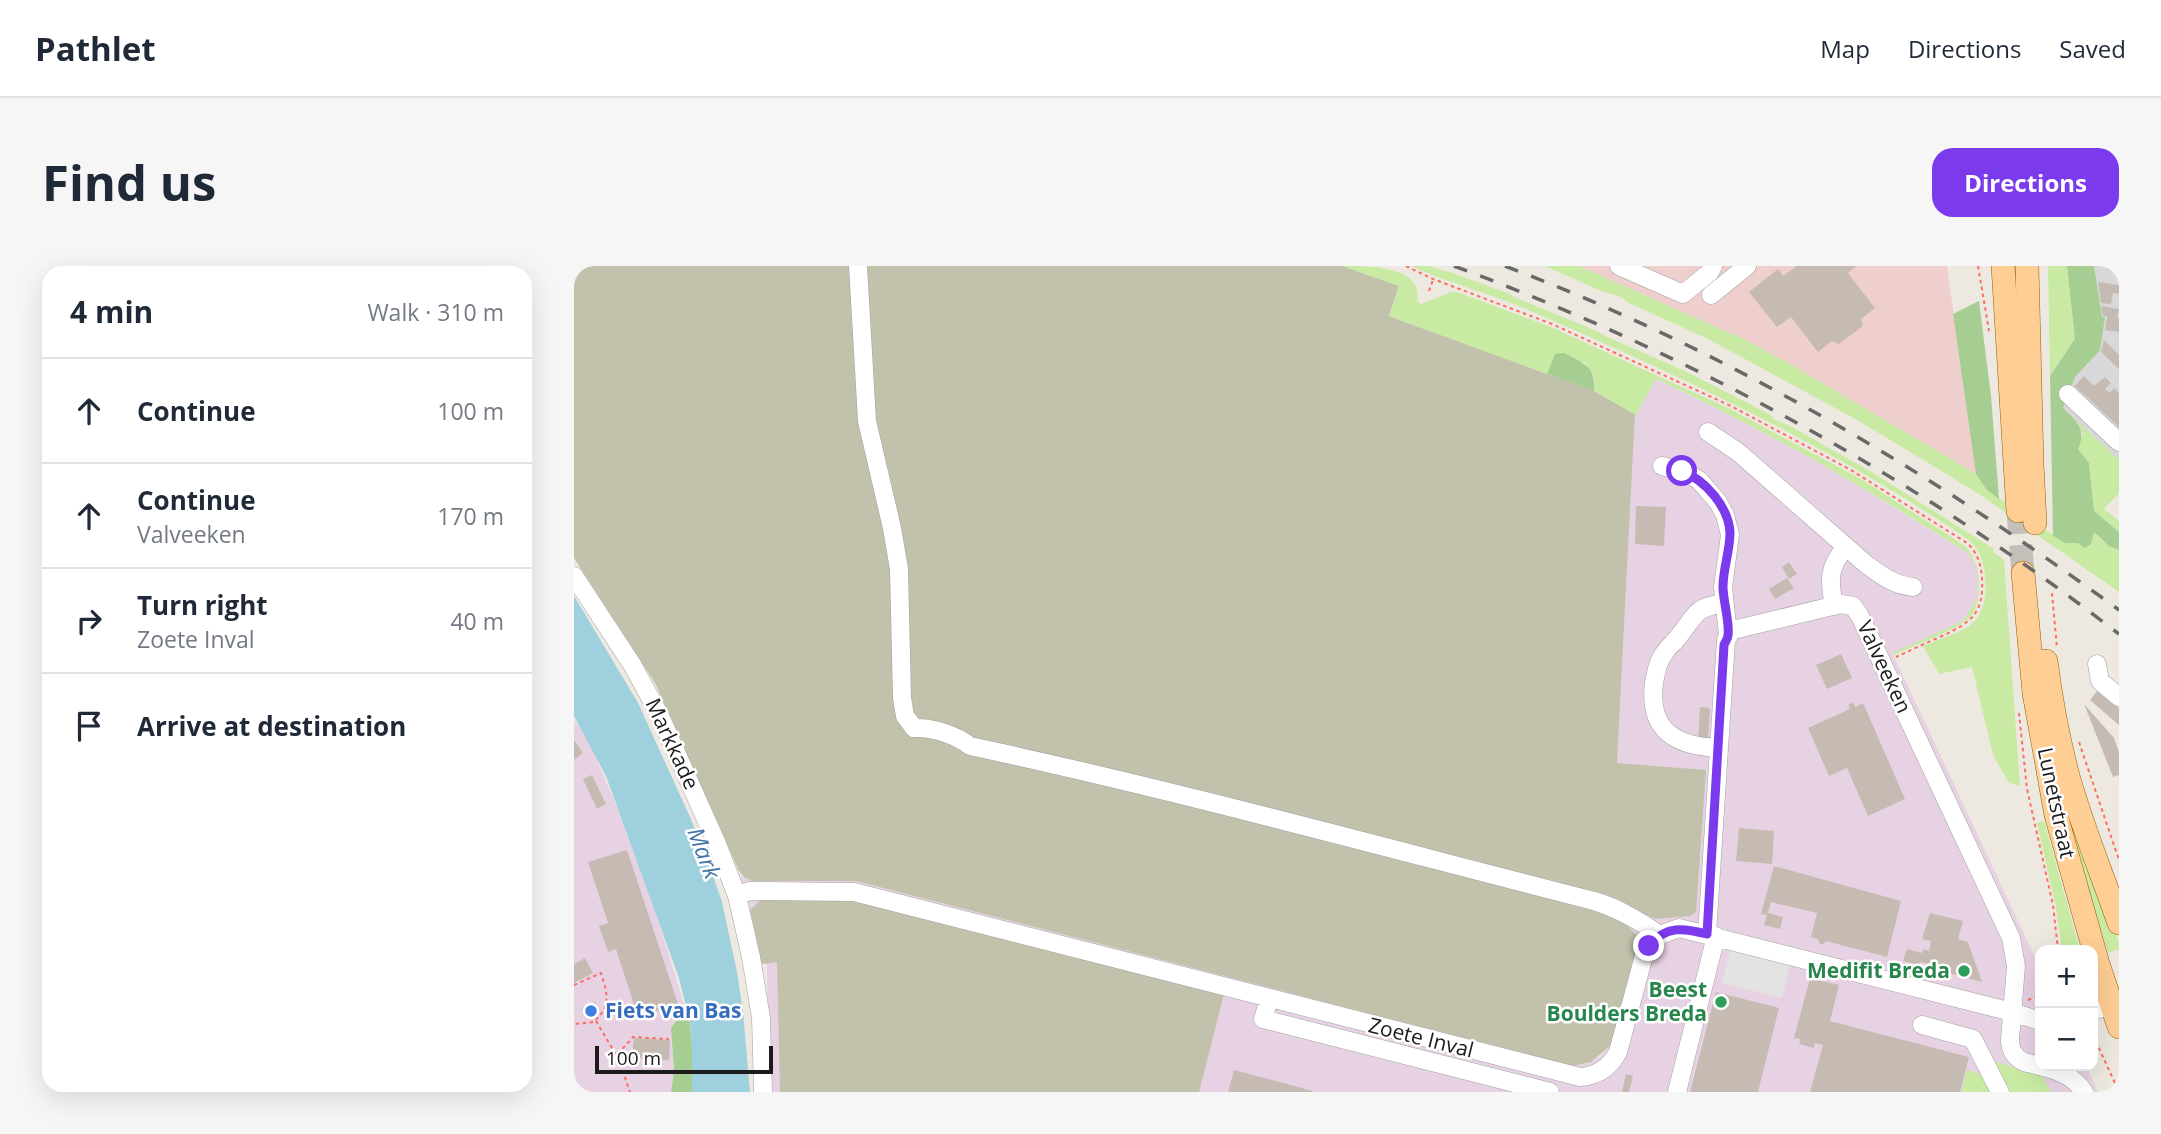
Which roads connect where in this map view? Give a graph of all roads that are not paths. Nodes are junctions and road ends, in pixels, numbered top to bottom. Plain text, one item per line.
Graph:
1 (858, 266) edge
2 (1619, 266) edge
3 (1713, 266) edge
4 (1747, 266) edge
5 (2003, 266) edge
6 (2027, 266) edge
7 (1711, 295) dead end
8 (2068, 394) dead end
9 (1708, 432) dead end
10 (2119, 442) edge
11 (1662, 466) dead end
12 (1846, 547) junction
13 (574, 576) edge
14 (1913, 587) dead end
15 (1724, 603) junction
16 (1834, 606) junction
17 (1723, 638) junction
18 (2097, 664) dead end
19 (2119, 697) edge
20 (1718, 748) junction
21 (737, 895) junction
22 (2119, 923) edge
23 (1660, 935) junction
24 (1712, 935) junction
25 (2107, 997) edge
26 (1269, 999) junction
27 (2035, 1010) edge
28 (2012, 1012) junction
29 (2035, 1019) edge
30 (1922, 1025) dead end
31 (2119, 1027) edge
32 (1452, 1045) junction
33 (1447, 1066) junction
34 (763, 1092) edge
35 (1550, 1092) edge
36 (1676, 1092) edge
37 (2000, 1092) edge
38 (2084, 1092) edge

1 - 23 street
2 - 3 street
4 - 7 street
5 - 6 main road
8 - 10 street
9 - 12 street
11 - 15 street
12 - 14 street
12 - 16 street
13 - 21 street, Markkade
15 - 17 street
15 - 20 street
16 - 17 street, Valveeken
16 - 28 street, Valveeken
17 - 20 street
18 - 19 street
20 - 24 street
21 - 26 street, Zoete Inval
21 - 34 street, Markkade
22 - 25 main road, Lunetstraat
23 - 24 street
23 - 32 street, Zoete Inval
24 - 28 street
24 - 36 street
25 - 31 main road, Lunetstraat
26 - 32 street, Zoete Inval
26 - 33 street
27 - 28 street
28 - 29 street
28 - 38 street
30 - 37 street
32 - 33 street
33 - 35 street

